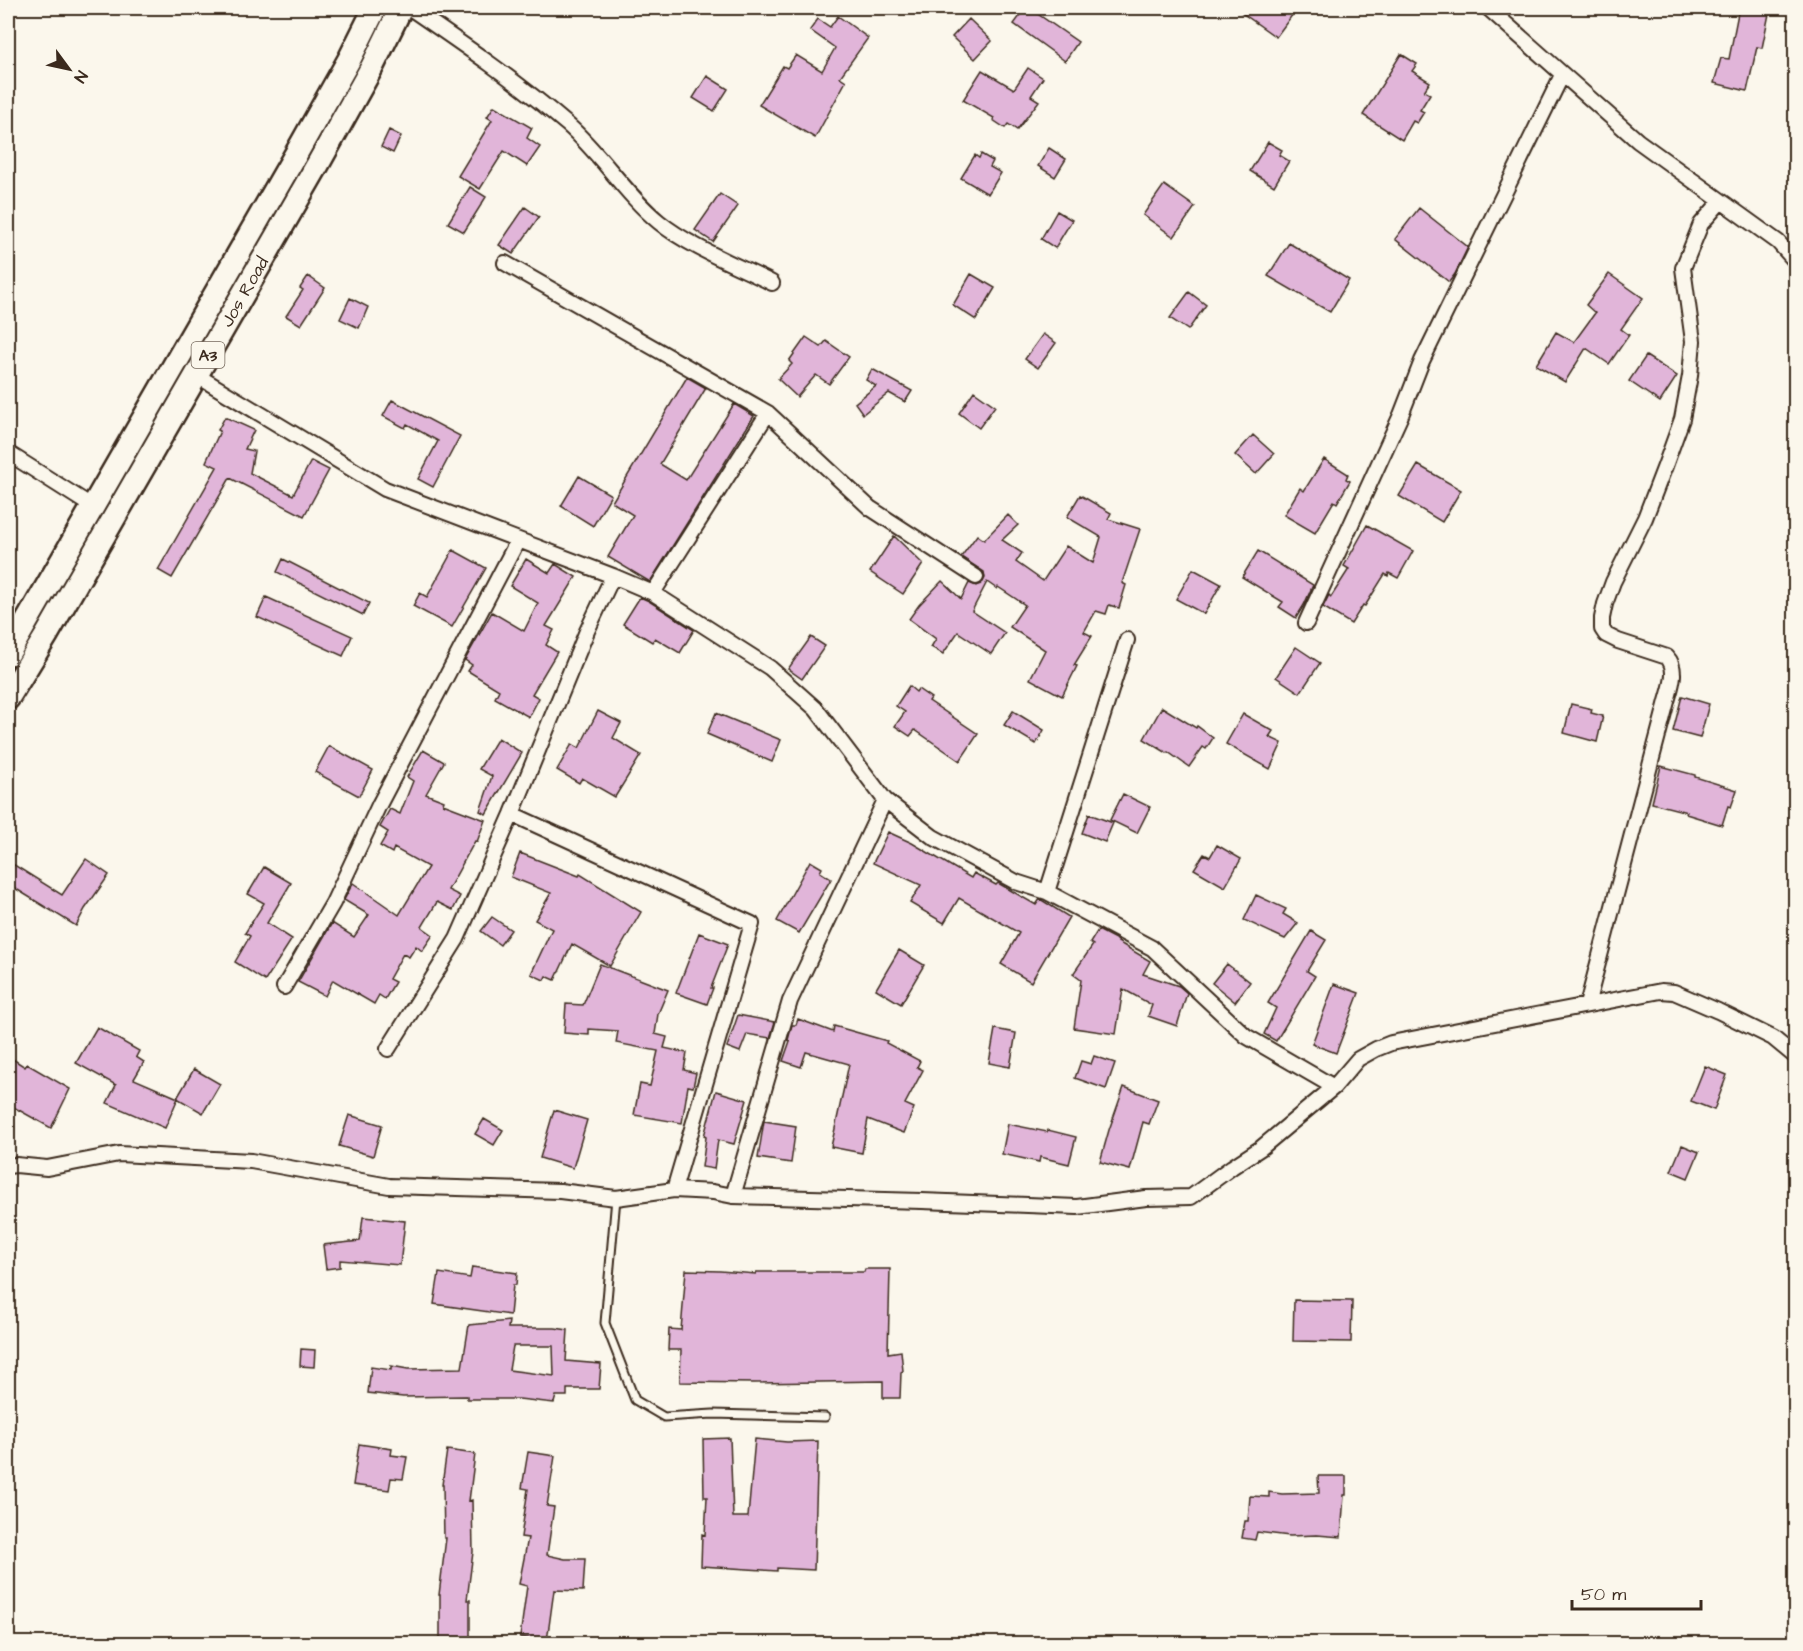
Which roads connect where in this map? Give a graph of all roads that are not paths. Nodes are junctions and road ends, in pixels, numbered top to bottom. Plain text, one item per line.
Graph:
1 (375, 8) edge
2 (401, 8) edge
3 (410, 8) edge
4 (1488, 8) edge
5 (1562, 75) junction
6 (1721, 201) junction
7 (1796, 262) edge
8 (505, 263) dead end
9 (772, 283) dead end
10 (196, 375) junction
11 (768, 413) junction
12 (8, 453) edge
13 (93, 507) junction
14 (518, 540) junction
15 (613, 576) junction
16 (976, 577) dead end
17 (653, 593) junction
18 (1306, 623) dead end
19 (1127, 640) dead end
20 (8, 654) edge
21 (8, 698) edge
22 (885, 800) junction
23 (512, 814) junction
24 (1047, 892) junction
25 (284, 987) dead end
26 (1587, 1005) junction
27 (388, 1049) dead end
28 (1796, 1057) edge
29 (1334, 1087) junction
30 (8, 1166) edge
31 (674, 1190) junction
32 (733, 1197) junction
33 (616, 1198) junction
34 (825, 1417) dead end

1 - 13 highway, Jos Road / A3
2 - 10 highway, Jos Road / A3
3 - 9 street
4 - 5 street
5 - 6 street
5 - 18 street
6 - 7 street
6 - 26 street
8 - 11 street
10 - 14 street
10 - 21 highway, Jos Road / A3
11 - 16 street
11 - 17 street
12 - 13 street
13 - 20 highway, Jos Road / A3
14 - 15 street
14 - 25 street
15 - 17 street
15 - 23 street
17 - 22 street
19 - 24 street
22 - 24 street
22 - 32 street
23 - 27 street
23 - 31 street
24 - 29 street
26 - 28 street
26 - 29 street
29 - 32 street
30 - 33 street
31 - 32 street
31 - 33 street
33 - 34 lane

